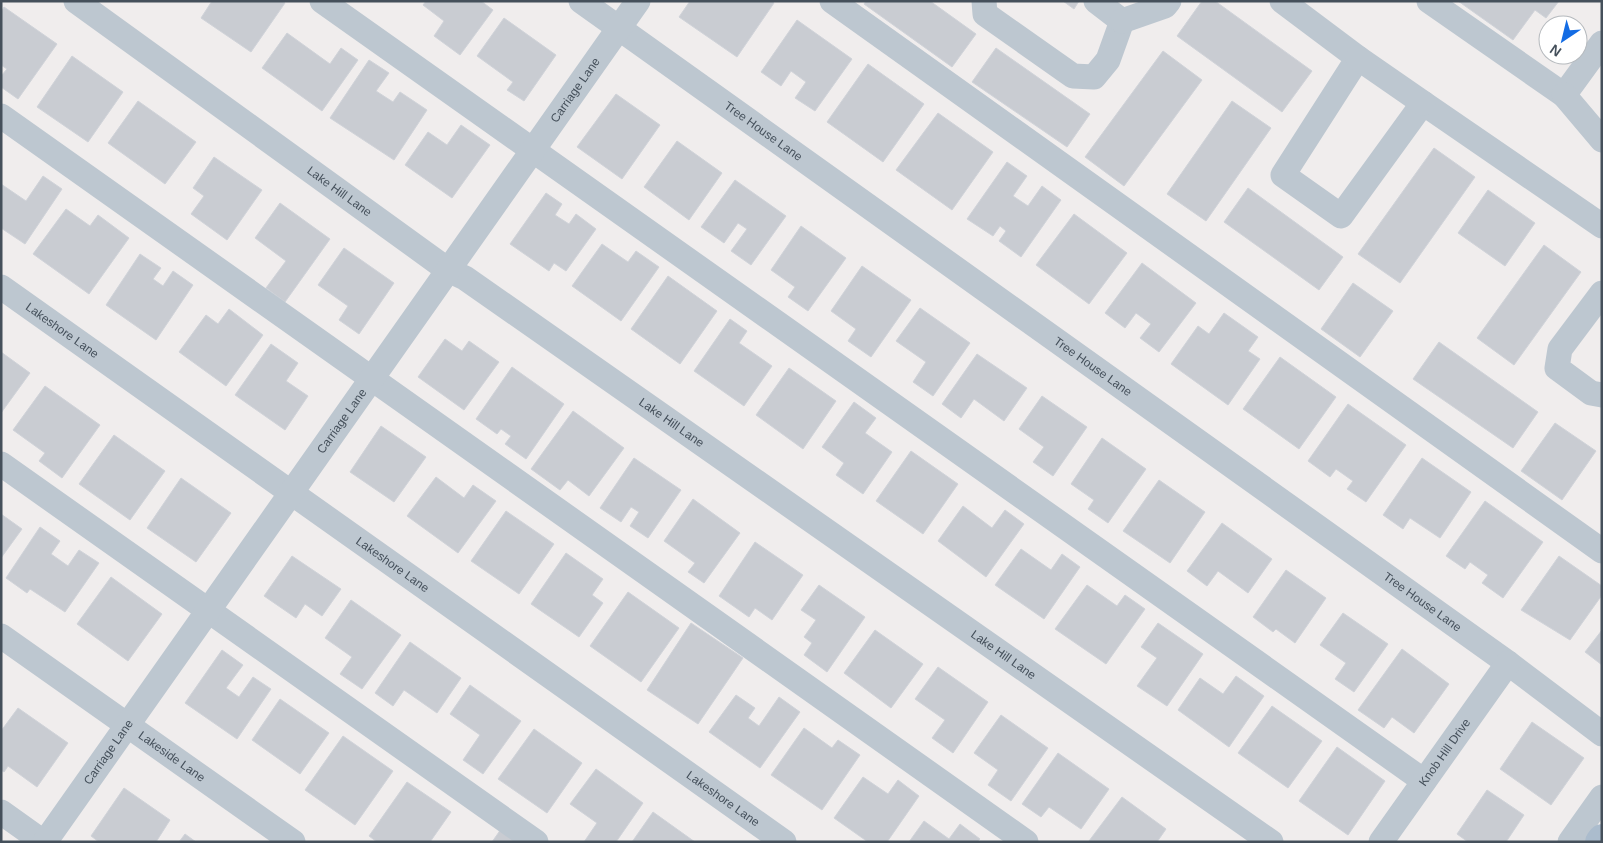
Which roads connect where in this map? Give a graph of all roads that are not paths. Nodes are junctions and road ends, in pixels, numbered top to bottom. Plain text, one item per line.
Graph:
1 (76, 1) edge
2 (322, 1) edge
3 (581, 1) edge
4 (638, 1) edge
5 (832, 1) edge
6 (984, 1) edge
7 (1096, 1) edge
8 (1168, 1) edge
9 (1282, 1) edge
10 (1429, 1) edge
11 (1122, 20) junction
12 (619, 28) junction
13 (1602, 43) edge
14 (1358, 58) junction
15 (1564, 95) junction
16 (1422, 103) junction
17 (1, 116) edge
18 (1602, 140) edge
19 (533, 150) junction
20 (1602, 226) edge
21 (448, 270) junction
22 (1, 287) edge
23 (1602, 292) edge
24 (371, 380) junction
25 (1602, 395) edge
26 (1, 464) edge
27 (292, 492) junction
28 (1602, 551) edge
29 (209, 610) junction
30 (1, 636) edge
31 (1508, 663) junction
32 (127, 725) junction
33 (1602, 734) edge
34 (1424, 781) junction
35 (1602, 797) edge
36 (1, 812) edge
37 (1602, 838) edge
38 (44, 842) edge
39 (293, 842) edge
40 (536, 842) edge
41 (784, 842) edge
42 (1026, 842) edge
43 (1271, 842) edge
44 (1381, 842) edge
45 (1570, 842) edge
46 (1599, 842) edge

1 - 21 street, Lake Hill Lane
2 - 19 street
3 - 12 street, Tree House Lane
4 - 12 street, Carriage Lane
5 - 28 street
6 - 11 street
7 - 11 street
8 - 11 street
9 - 14 street
10 - 15 street
12 - 19 street, Carriage Lane
12 - 31 street, Tree House Lane
13 - 15 street
14 - 16 street
14 - 16 street
15 - 18 street
16 - 20 street
17 - 24 street
19 - 21 street, Carriage Lane
19 - 34 street
21 - 24 street, Carriage Lane
21 - 43 street, Lake Hill Lane
22 - 27 street, Lakeshore Lane
23 - 25 street
24 - 27 street, Carriage Lane
24 - 42 street
26 - 29 street
27 - 29 street, Carriage Lane
27 - 41 street, Lakeshore Lane
29 - 32 street, Carriage Lane
29 - 40 street
30 - 32 street, Lakeside Lane
31 - 33 street, Tree House Lane
31 - 34 street, Knob Hill Drive
32 - 38 street, Carriage Lane
32 - 39 street, Lakeside Lane
34 - 44 street, Knob Hill Drive
35 - 45 street
36 - 38 street
37 - 46 main road

